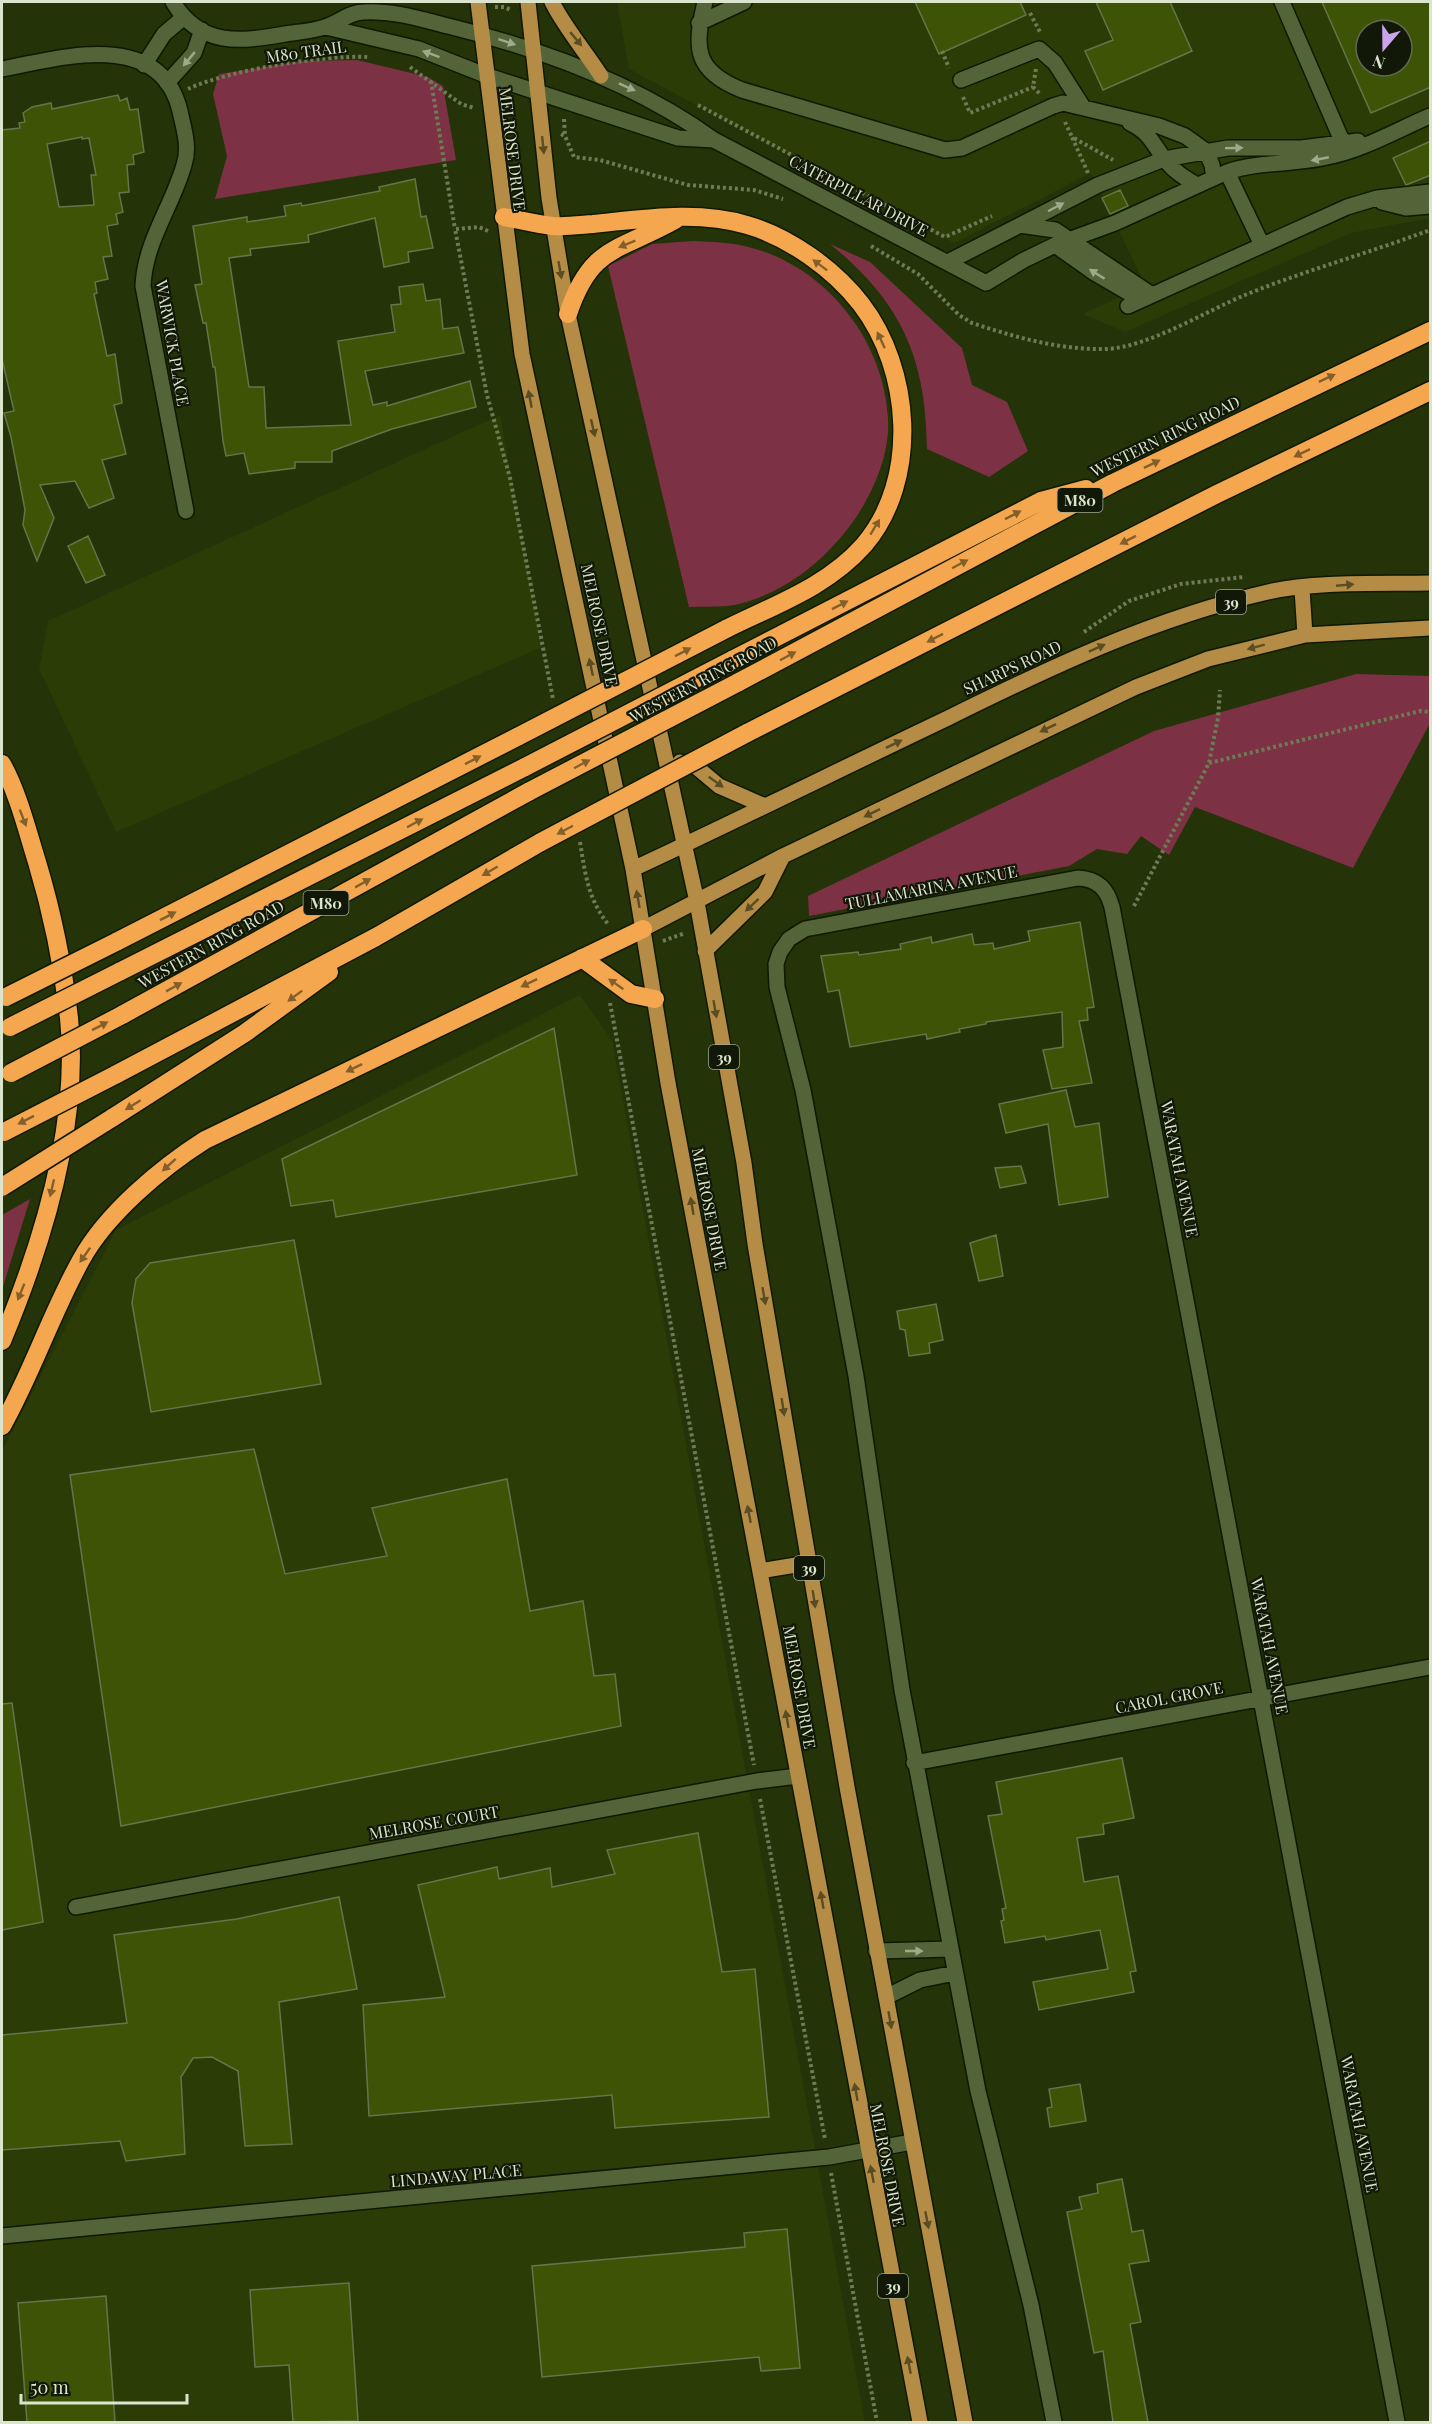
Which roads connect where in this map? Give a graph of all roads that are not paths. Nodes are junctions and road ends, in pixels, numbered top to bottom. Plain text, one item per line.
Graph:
1 (172, 2) edge
2 (478, 2) edge
3 (528, 2) edge
4 (552, 2) edge
5 (705, 2) edge
6 (744, 2) edge
7 (1282, 2) edge
8 (184, 17) junction
9 (699, 23) junction
10 (326, 27) junction
11 (202, 30) junction
12 (480, 34) junction
13 (533, 51) junction
14 (144, 65) junction
15 (2, 69) edge
16 (485, 75) junction
17 (601, 76) junction
18 (961, 80) dead end
19 (171, 90) junction
20 (538, 92) junction
21 (1083, 107) junction
22 (1431, 116) edge
23 (1119, 118) junction
24 (714, 140) junction
25 (1345, 147) junction
26 (1206, 151) junction
27 (1164, 159) junction
28 (1220, 175) junction
29 (1197, 185) junction
30 (1431, 192) edge
31 (1358, 204) junction
32 (1431, 206) edge
33 (504, 217) junction
34 (679, 218) junction
35 (1020, 225) junction
36 (553, 226) junction
37 (1071, 239) junction
38 (1055, 245) junction
39 (1262, 245) junction
40 (948, 262) junction
41 (1140, 300) junction
42 (568, 314) junction
43 (1431, 331) edge
44 (1431, 391) edge
45 (1113, 483) junction
46 (186, 511) dead end
47 (1431, 583) edge
48 (1302, 589) junction
49 (1431, 628) edge
50 (1305, 635) junction
51 (668, 760) junction
52 (2, 764) edge
53 (765, 806) junction
54 (683, 845) junction
55 (783, 856) junction
56 (633, 869) junction
57 (1096, 882) joint
58 (697, 902) junction
59 (643, 929) junction
60 (376, 937) junction
61 (705, 951) junction
62 (582, 958) junction
63 (4, 998) edge
64 (655, 999) junction
65 (6, 1029) edge
66 (6, 1075) edge
67 (3, 1132) edge
68 (2, 1187) edge
69 (2, 1341) edge
70 (2, 1426) edge
71 (808, 1563) junction
72 (760, 1571) junction
73 (1431, 1667) edge
74 (1261, 1698) junction
75 (915, 1763) junction
76 (798, 1776) junction
77 (76, 1907) dead end
78 (951, 1949) junction
79 (876, 1951) junction
80 (955, 1973) junction
81 (886, 1996) junction
82 (912, 2142) junction
83 (867, 2150) junction
84 (2, 2236) edge
85 (920, 2422) edge
86 (965, 2422) edge
87 (1054, 2422) edge
88 (1397, 2422) edge

1 - 8 street
2 - 12 main road, MELROSE DRIVE
3 - 13 main road, MELROSE DRIVE
4 -> 17 main road
5 - 9 street
6 - 9 street
7 - 25 street
8 - 11 street
8 - 14 street
9 - 21 street
10 - 11 street
10 - 12 street, CATERPILLAR DRIVE
16 -> 10 street, CATERPILLAR DRIVE
11 -> 19 street
12 -> 13 street, CATERPILLAR DRIVE
12 - 16 main road, MELROSE DRIVE
13 - 17 street, CATERPILLAR DRIVE
13 - 20 main road, MELROSE DRIVE
14 - 15 street
14 - 19 street
16 - 20 street, CATERPILLAR DRIVE
16 - 33 main road, MELROSE DRIVE
17 -> 24 street, CATERPILLAR DRIVE
18 - 21 street
19 - 46 street, WARWICK PLACE
20 - 24 street, CATERPILLAR DRIVE
20 -> 36 main road, MELROSE DRIVE
21 - 23 street
22 - 25 street
23 - 26 street
23 - 27 street
24 - 40 street, CATERPILLAR DRIVE
26 -> 25 street
25 -> 28 street
26 - 27 street
26 - 28 street
27 - 29 street
35 -> 27 street
28 - 29 street
28 - 39 street
29 - 37 street
30 - 31 street
31 - 32 street
31 - 39 street
33 - 36 highway
56 -> 33 main road, MELROSE DRIVE
34 - 36 highway
34 -> 42 highway
63 -> 34 highway, bridge
35 - 37 street
35 - 40 street
36 -> 42 main road, MELROSE DRIVE
37 - 38 street
37 - 41 street
38 - 40 street, CATERPILLAR DRIVE
41 -> 38 street
39 - 41 street
42 -> 51 main road, MELROSE DRIVE
45 -> 43 highway, WESTERN RING ROAD / M80
44 -> 60 highway, bridge
65 -> 45 highway, bridge
66 -> 45 highway, WESTERN RING ROAD / M80, bridge
48 -> 47 main road, SHARPS ROAD / 39
48 - 50 main road
53 -> 48 main road, SHARPS ROAD / 39
49 - 50 main road
50 -> 55 main road
51 -> 53 main road
51 - 54 main road, MELROSE DRIVE
52 -> 69 highway
53 - 54 main road, SHARPS ROAD / 39
54 - 56 main road, SHARPS ROAD / 39
54 - 58 main road, MELROSE DRIVE
55 - 58 main road
55 -> 61 main road
59 -> 56 main road, MELROSE DRIVE / 39
57 - 74 street, WARATAH AVENUE
57 - 75 street, TULLAMARINA AVENUE
58 - 59 main road
58 - 61 main road, MELROSE DRIVE
59 - 62 highway
59 - 64 main road, MELROSE DRIVE / 39
60 -> 67 highway, bridge
60 -> 68 highway, bridge
61 -> 71 main road, MELROSE DRIVE / 39
64 -> 62 highway
62 -> 70 highway
72 -> 64 main road, MELROSE DRIVE / 39
71 - 72 main road
71 -> 79 main road, MELROSE DRIVE / 39
76 -> 72 main road, MELROSE DRIVE / 39
73 - 74 street, CAROL GROVE
74 - 75 street, CAROL GROVE
74 - 88 street, WARATAH AVENUE
75 - 78 street
76 - 77 street, MELROSE COURT
83 -> 76 main road, MELROSE DRIVE / 39
79 -> 78 street
78 - 80 street
79 - 81 main road, MELROSE DRIVE / 39
80 - 81 street
80 - 87 street
81 -> 82 main road, MELROSE DRIVE / 39
82 - 83 street, LINDAWAY PLACE
82 -> 86 main road, MELROSE DRIVE / 39
83 - 84 street, LINDAWAY PLACE
85 -> 83 main road, MELROSE DRIVE / 39

